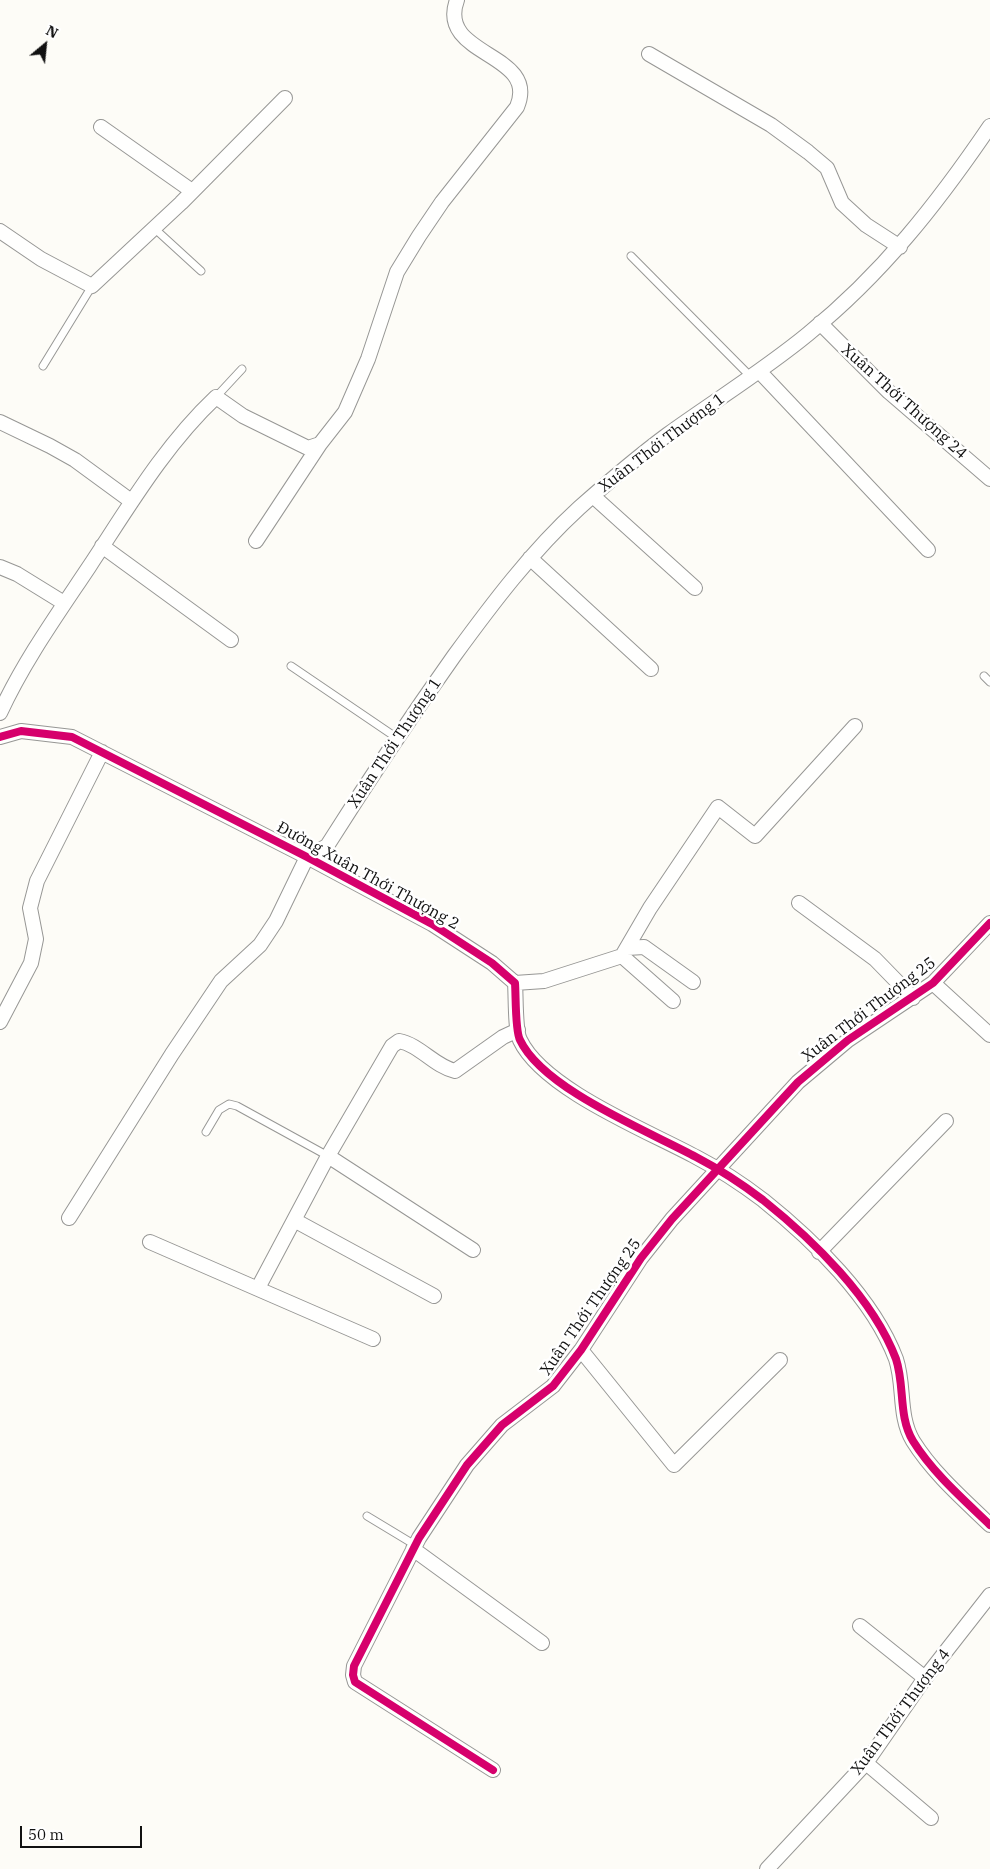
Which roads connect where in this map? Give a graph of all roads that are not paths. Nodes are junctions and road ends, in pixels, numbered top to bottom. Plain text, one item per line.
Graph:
1 (457, 0) edge
2 (649, 54) dead end
3 (285, 98) dead end
4 (990, 126) edge
5 (101, 127) dead end
6 (192, 191) junction
7 (154, 228) junction
8 (0, 232) edge
9 (900, 247) junction
10 (631, 256) dead end
11 (201, 271) dead end
12 (92, 286) junction
13 (820, 323) junction
14 (43, 366) dead end
15 (242, 368) dead end
16 (755, 374) junction
17 (216, 396) junction
18 (0, 422) edge
19 (320, 444) junction
20 (990, 479) edge
21 (593, 496) junction
22 (131, 501) junction
23 (256, 541) dead end
24 (102, 546) junction
25 (928, 550) dead end
26 (530, 558) junction
27 (0, 567) edge
28 (694, 588) dead end
29 (64, 603) junction
30 (231, 640) dead end
31 (291, 666) dead end
32 (651, 669) dead end
33 (984, 676) dead end
34 (990, 682) edge
35 (0, 714) edge
36 (855, 726) dead end
37 (0, 737) edge
38 (397, 738) junction
39 (102, 752) junction
40 (308, 857) junction
41 (799, 903) dead end
42 (990, 923) edge
43 (625, 952) junction
44 (693, 982) dead end
45 (933, 983) junction
46 (515, 984) junction
47 (913, 998) junction
48 (673, 1001) dead end
49 (0, 1022) edge
50 (518, 1030) junction
51 (990, 1035) edge
52 (946, 1121) dead end
53 (206, 1132) dead end
54 (328, 1156) junction
55 (718, 1169) junction
56 (69, 1218) dead end
57 (294, 1220) junction
58 (150, 1242) dead end
59 (473, 1250) dead end
60 (819, 1252) junction
61 (258, 1288) junction
62 (434, 1296) dead end
63 (373, 1339) dead end
64 (581, 1350) junction
65 (780, 1360) dead end
66 (367, 1516) dead end
67 (990, 1525) edge
68 (414, 1547) junction
69 (990, 1595) edge
70 (860, 1626) dead end
71 (542, 1643) dead end
72 (925, 1678) junction
73 (866, 1763) junction
74 (493, 1770) dead end
75 (931, 1818) dead end
76 (767, 1869) edge

1 - 19 street
2 - 9 street
3 - 6 street
4 - 9 street, Xuân Thới Thượng 1
5 - 6 street
6 - 7 street
7 - 11 lane
7 - 12 street
8 - 12 street
9 - 13 street, Xuân Thới Thượng 1
10 - 16 lane
12 - 14 lane
13 - 16 street, Xuân Thới Thượng 1
13 - 20 street, Xuân Thới Thượng 24
15 - 17 lane
16 - 21 street, Xuân Thới Thượng 1
16 - 25 street
17 - 19 street
17 - 22 street
18 - 22 street
19 - 23 street
21 - 26 street, Xuân Thới Thượng 1
21 - 28 street
22 - 24 street
24 - 29 street
24 - 30 street
26 - 32 street
26 - 38 street, Xuân Thới Thượng 1
27 - 29 street
29 - 35 street
31 - 38 lane
33 - 34 lane
36 - 43 street
37 - 39 street, Đường Xuân Thới Thượng 2
38 - 40 street, Xuân Thới Thượng 1
39 - 40 street, Đường Xuân Thới Thượng 2
39 - 49 street
40 - 46 street, Đường Xuân Thới Thượng 2
40 - 56 street
41 - 47 street
42 - 45 street, Xuân Thới Thượng 25
43 - 44 street
43 - 46 street
43 - 48 street
45 - 47 street, Xuân Thới Thượng 25
45 - 51 street
46 - 50 street
47 - 55 street, Xuân Thới Thượng 25
50 - 54 street
50 - 55 street
52 - 60 street
53 - 54 lane
54 - 57 street
54 - 59 street
55 - 60 street
55 - 64 street, Xuân Thới Thượng 25
57 - 61 street
57 - 62 street
58 - 61 street
60 - 67 street
61 - 63 street
64 - 65 street
64 - 68 street, Xuân Thới Thượng 25
66 - 68 lane
68 - 71 street
68 - 74 street, Xuân Thới Thượng 25
69 - 72 street, Xuân Thới Thượng 4
70 - 72 street
72 - 73 street, Xuân Thới Thượng 4
73 - 75 street
73 - 76 street, Xuân Thới Thượng 4

